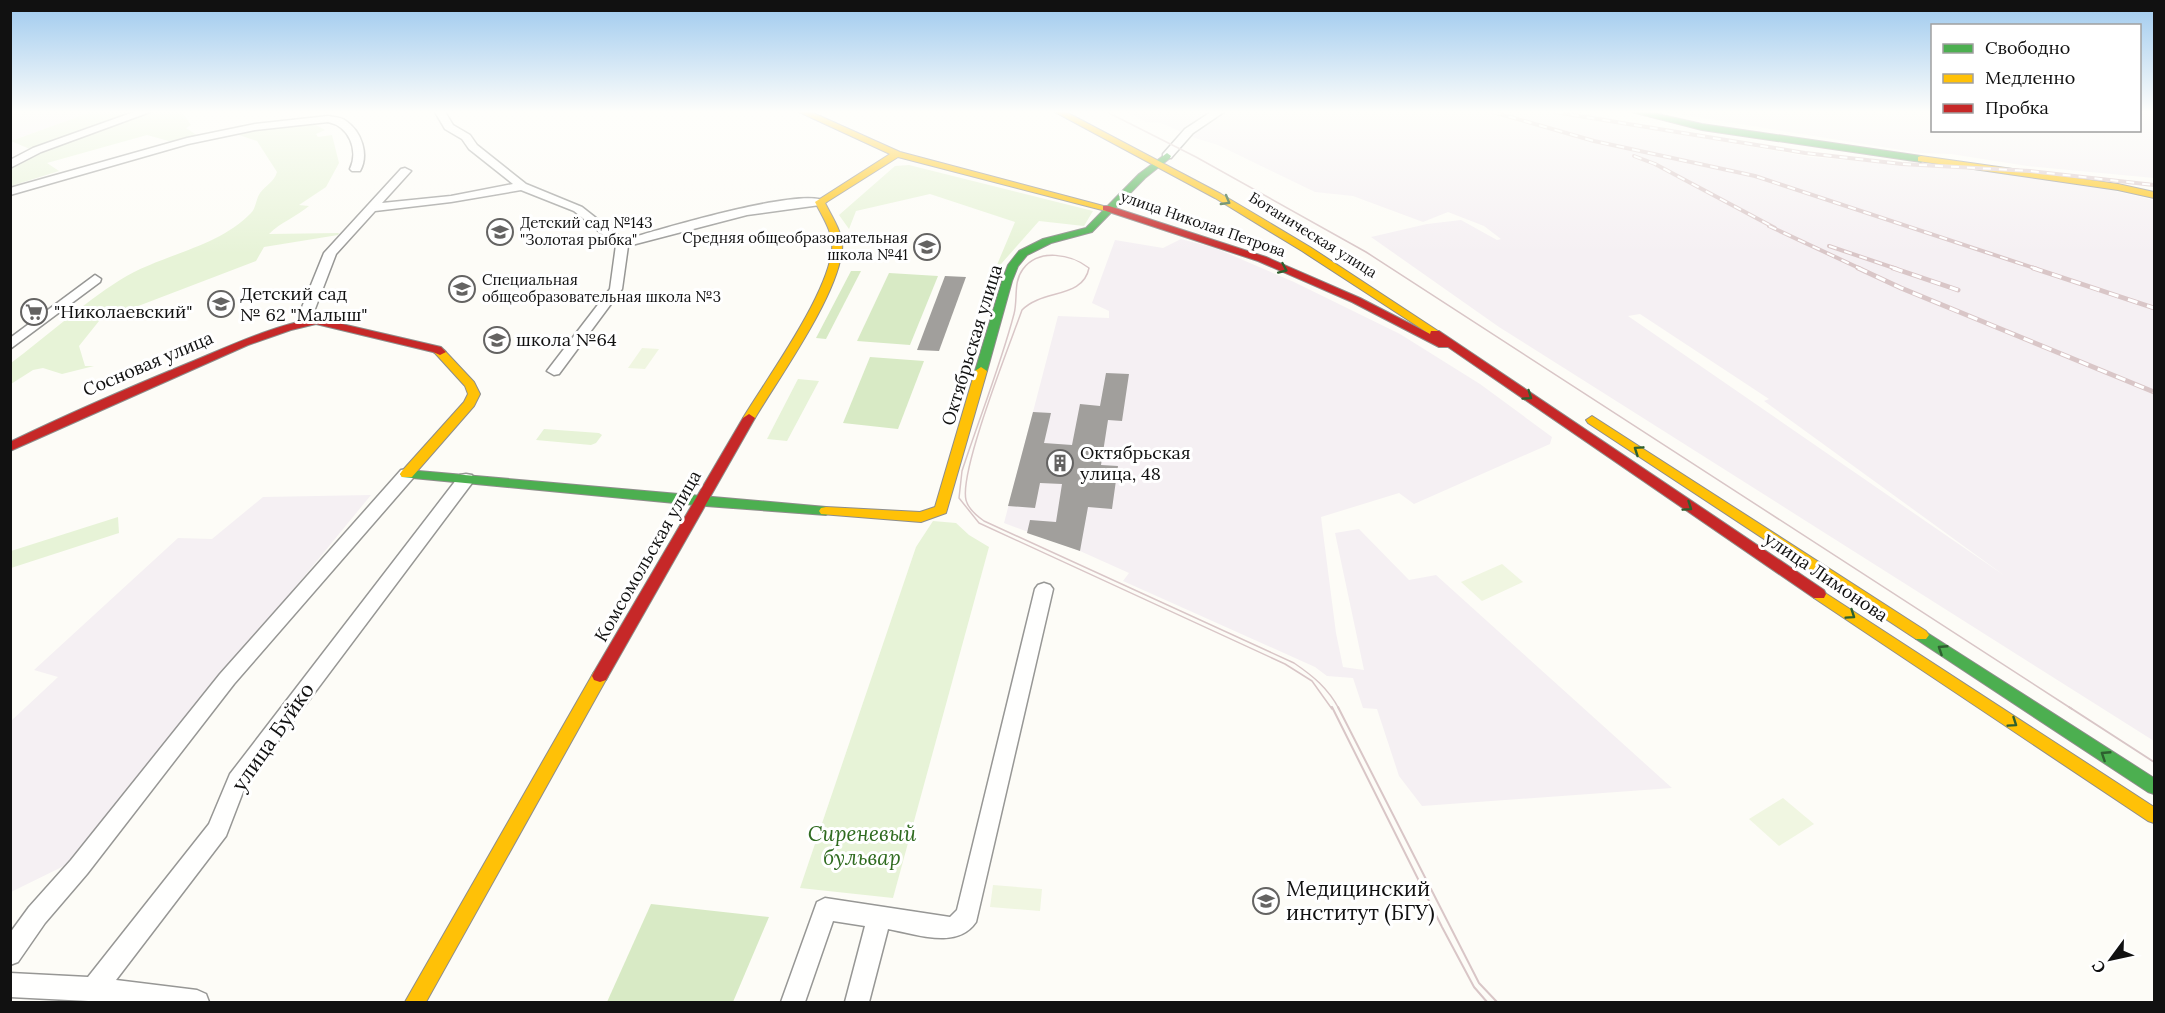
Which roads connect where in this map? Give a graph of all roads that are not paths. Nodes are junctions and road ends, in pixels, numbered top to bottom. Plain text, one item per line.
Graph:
1 (120, 159) edge
2 (360, 159) edge
3 (488, 159) edge
4 (889, 159) edge
5 (917, 159) edge
6 (1926, 159) edge
7 (1161, 160) junction
8 (356, 169) dead end
9 (405, 171) dead end
10 (522, 186) junction
11 (10, 192) edge
12 (2154, 195) edge
13 (820, 202) junction
14 (370, 208) junction
15 (1265, 208) dead end
16 (1109, 209) junction
17 (622, 244) junction
18 (1376, 278) dead end
19 (95, 279) dead end
20 (303, 322) junction
21 (1444, 322) dead end
22 (1463, 335) dead end
23 (1446, 341) junction
24 (10, 345) edge
25 (1480, 363) junction
26 (554, 371) dead end
27 (1575, 409) dead end
28 (10, 447) edge
29 (406, 474) junction
30 (466, 479) junction
31 (700, 501) junction
32 (1044, 589) dead end
33 (2154, 787) edge
34 (2154, 816) edge
35 (879, 917) junction
36 (10, 954) edge
37 (10, 985) edge
38 (94, 989) junction
39 (197, 1002) edge
40 (415, 1002) edge
41 (793, 1002) edge
42 (857, 1002) edge

1 - 11 street
2 - 8 street
3 - 10 street
4 - 13 main road
5 - 16 main road, улица Николая Петрова
6 - 12 main road
7 - 15 main road, Ботаническая улица
7 - 16 main road, Октябрьская улица
7 -> 23 main road, Ботаническая улица
9 - 14 street
10 - 14 street
10 - 17 street
13 - 17 street
13 - 31 main road, Комсомольская улица
14 - 20 street
16 -> 25 main road, улица Николая Петрова
16 - 31 main road, Октябрьская улица
17 - 26 street
18 - 21 main road, Ботаническая улица
19 - 24 street
20 - 28 main road, Сосновая улица
20 - 29 main road
22 - 23 main road
23 - 25 main road, Ботаническая улица
25 -> 34 main road, улица Лимонова
33 -> 27 main road, улица Лимонова
29 - 30 main road
29 - 36 street
30 - 31 main road
30 - 38 street, улица Буйко
31 - 40 main road, Комсомольская улица
32 - 35 street
35 - 41 street
35 - 42 street
37 - 38 street
38 - 39 street

